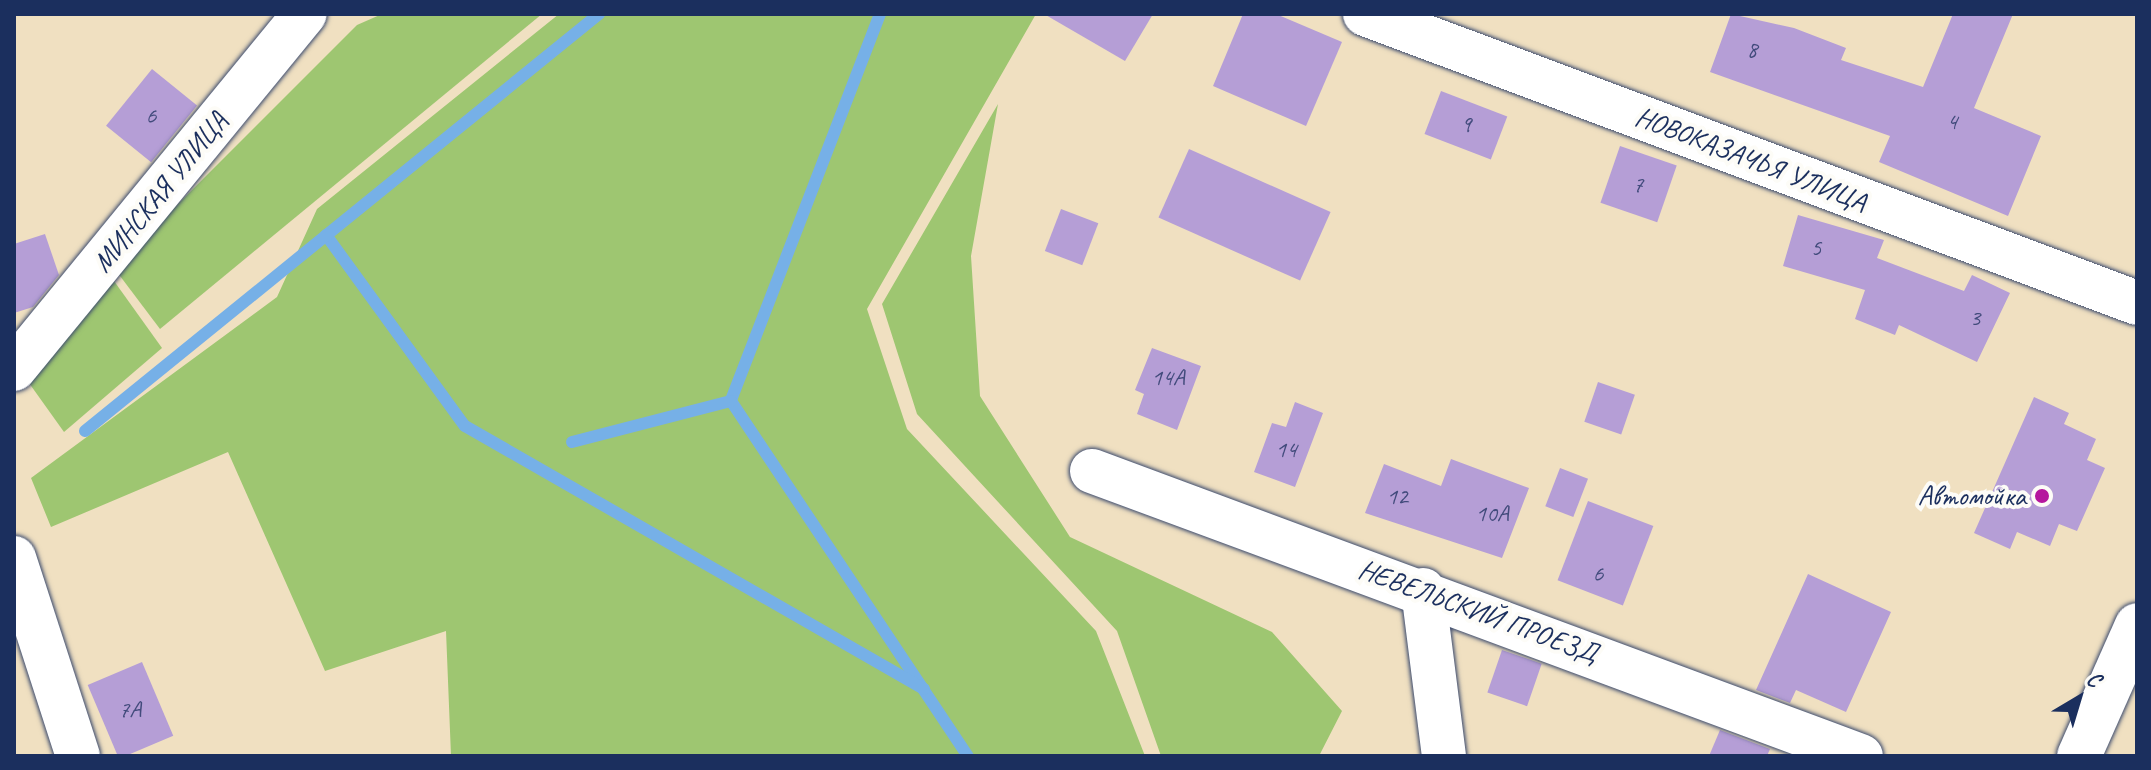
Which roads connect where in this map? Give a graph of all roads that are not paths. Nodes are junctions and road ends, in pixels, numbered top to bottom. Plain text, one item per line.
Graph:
1 (305, 14) edge
2 (1365, 14) edge
3 (2137, 303) edge
4 (14, 369) edge
5 (1092, 471) dead end
6 (14, 558) edge
7 (1423, 590) junction
8 (2137, 625) edge
9 (78, 756) edge
10 (1444, 756) edge
11 (1861, 756) edge
12 (2079, 756) edge

1 - 4 street, МИНСКАЯ УЛИЦА
2 - 3 street, НОВОКАЗАЧЬЯ УЛИЦА
5 - 7 street, НЕВЕЛЬСКИЙ ПРОЕЗД
6 - 9 street
7 - 10 street
7 - 11 street, НЕВЕЛЬСКИЙ ПРОЕЗД
8 - 12 street

